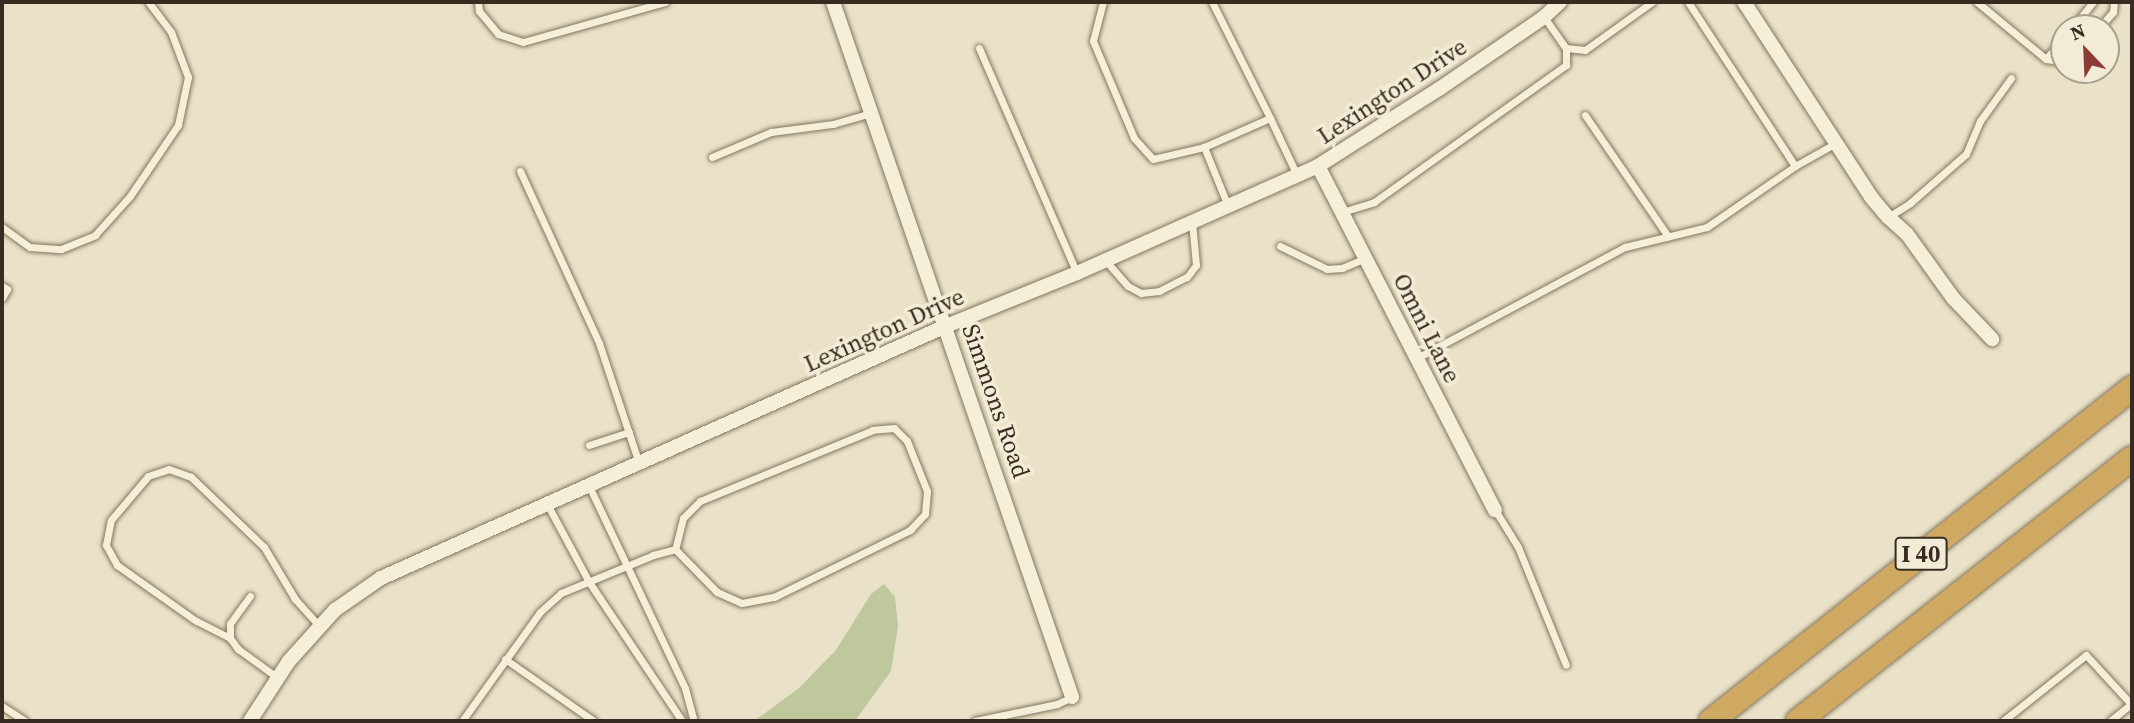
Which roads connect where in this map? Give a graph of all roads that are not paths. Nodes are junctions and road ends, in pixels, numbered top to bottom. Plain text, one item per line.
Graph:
1 (148, 2) edge
2 (478, 2) edge
3 (665, 2) edge
4 (833, 2) edge
5 (1103, 2) edge
6 (1212, 2) edge
7 (1560, 2) edge
8 (1652, 2) edge
9 (1688, 2) edge
10 (1744, 2) edge
11 (1977, 2) edge
12 (1544, 17) junction
13 (979, 48) dead end
14 (1566, 48) junction
15 (2050, 54) edge
16 (2046, 59) junction
17 (2050, 60) edge
18 (2011, 78) dead end
19 (872, 113) junction
20 (1585, 115) dead end
21 (1270, 118) junction
22 (1836, 142) junction
23 (1204, 147) junction
24 (712, 157) dead end
25 (1318, 166) junction
26 (1795, 166) junction
27 (520, 171) dead end
28 (1297, 175) junction
29 (1228, 206) junction
30 (1342, 212) junction
31 (1888, 217) junction
32 (1192, 222) junction
33 (2, 227) edge
34 (1668, 236) junction
35 (1280, 246) dead end
36 (1365, 258) junction
37 (1106, 261) junction
38 (1077, 274) junction
39 (2, 286) edge
40 (2, 298) edge
41 (946, 326) junction
42 (1992, 339) dead end
43 (1417, 358) junction
44 (2132, 388) edge
45 (629, 432) junction
46 (590, 444) dead end
47 (2132, 458) edge
48 (639, 463) junction
49 (589, 485) junction
50 (547, 504) junction
51 (1495, 510) joint
52 (675, 550) junction
53 (628, 566) junction
54 (589, 582) junction
55 (250, 596) dead end
56 (320, 627) junction
57 (230, 638) junction
58 (505, 659) junction
59 (1566, 664) dead end
60 (278, 678) junction
61 (1072, 697) joint
62 (2132, 704) edge
63 (2, 706) edge
64 (1021, 712) junction
65 (25, 721) edge
66 (250, 721) edge
67 (462, 721) edge
68 (594, 721) edge
69 (682, 721) edge
70 (694, 721) edge
71 (975, 721) edge
72 (1024, 721) edge
73 (1711, 721) edge
74 (1798, 721) edge
75 (2003, 721) edge
76 (2110, 721) edge

1 - 33 lane
2 - 3 lane
4 - 19 street, Simmons Road
5 - 23 lane
6 - 21 lane
7 - 12 street, Lexington Drive
8 - 14 lane
9 - 26 lane
10 - 22 street
11 - 16 lane
12 - 14 lane
12 - 25 street, Lexington Drive
13 - 38 lane
14 - 30 lane
15 - 16 lane
16 - 17 lane
18 - 31 lane
19 - 24 lane
19 - 41 street, Simmons Road
20 - 34 lane
21 - 23 lane
21 - 28 lane
22 - 26 lane
22 - 31 street
23 - 29 lane
25 - 28 street, Lexington Drive
25 - 30 street, Omni Lane
26 - 34 lane
27 - 45 lane
28 - 29 street, Lexington Drive
29 - 32 street, Lexington Drive
30 - 36 street, Omni Lane
31 - 42 street
32 - 37 street, Lexington Drive
32 - 37 lane
34 - 43 lane
35 - 36 lane
36 - 43 street, Omni Lane
37 - 38 street, Lexington Drive
38 - 41 street, Lexington Drive
39 - 40 lane
41 - 48 street, Lexington Drive
41 - 61 street, Simmons Road
43 - 51 street, Omni Lane
44 - 73 highway, I 40
45 - 46 lane
45 - 48 lane
47 - 74 highway, I 40
48 - 49 street, Lexington Drive
49 - 50 street, Lexington Drive
49 - 53 lane
50 - 54 lane
50 - 56 street, Lexington Drive
51 - 59 lane
52 - 52 lane
52 - 53 lane
53 - 54 lane
53 - 70 lane
54 - 58 lane
54 - 69 lane
55 - 57 lane
56 - 57 lane
56 - 60 street, Lexington Drive
57 - 60 lane
58 - 67 lane
58 - 68 lane
60 - 66 street, Lexington Drive
61 - 64 lane
62 - 75 lane
62 - 76 lane
63 - 65 lane
64 - 71 lane
64 - 72 lane

